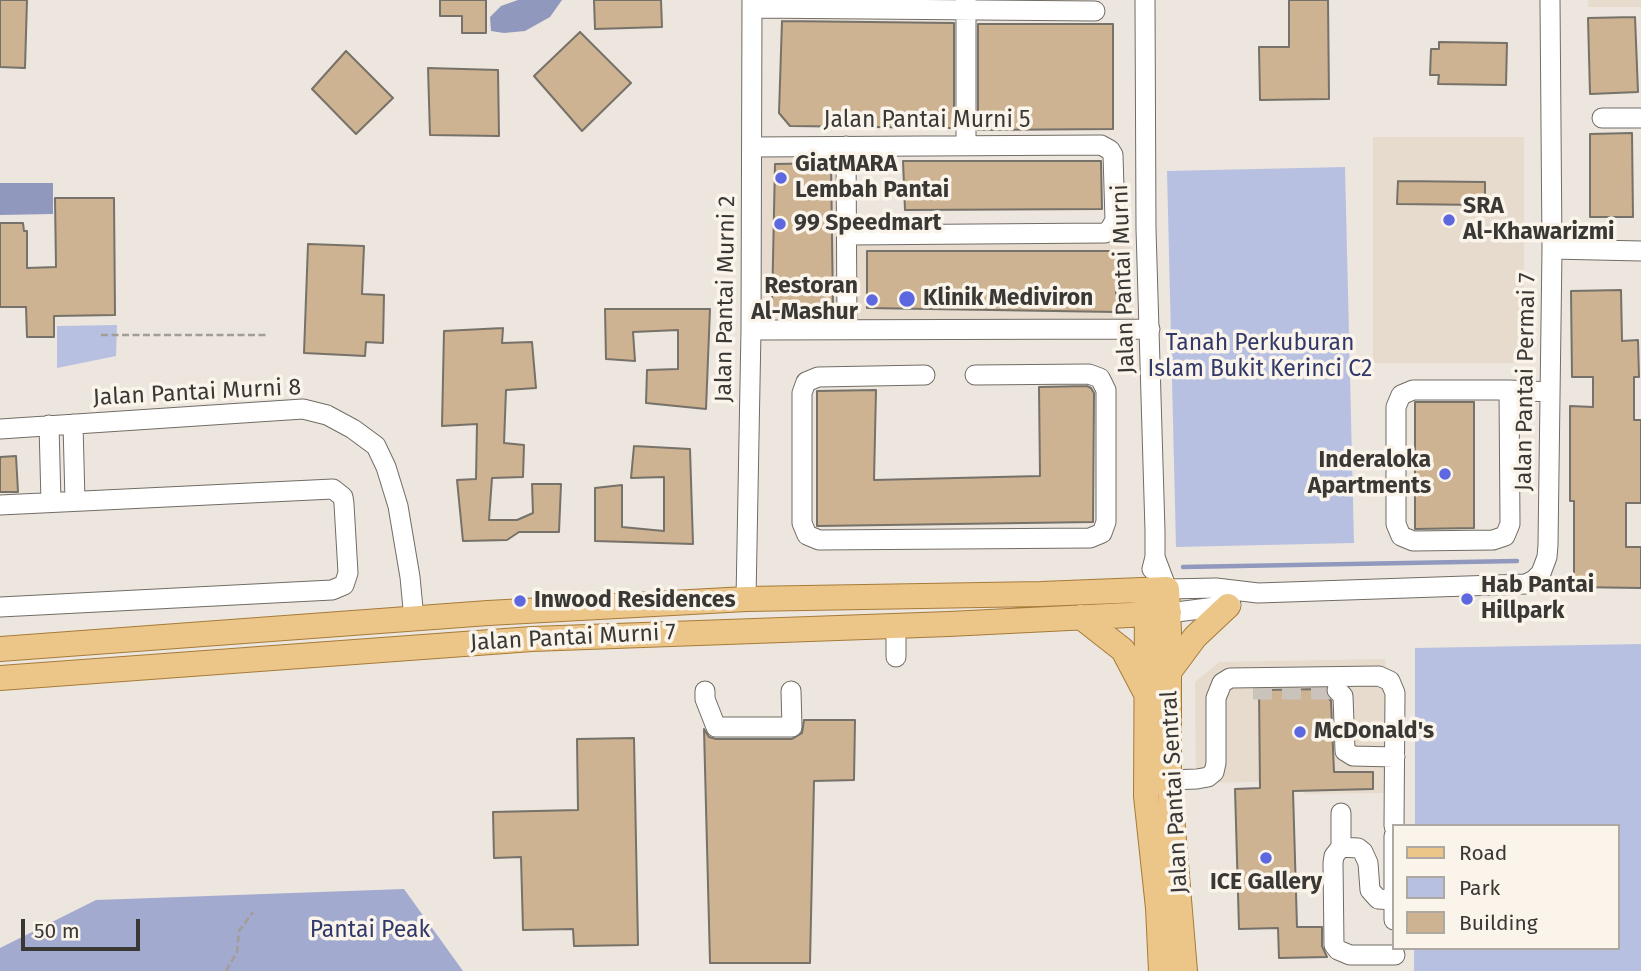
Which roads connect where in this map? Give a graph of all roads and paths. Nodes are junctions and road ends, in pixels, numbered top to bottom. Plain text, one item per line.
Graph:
1 (1146, 0) edge
2 (1550, 0) edge
3 (752, 4) edge
4 (966, 6) edge
5 (1095, 11) dead end
6 (1602, 118) dead end
7 (1641, 118) edge
8 (846, 146) junction
9 (966, 146) junction
10 (752, 147) junction
11 (847, 235) junction
12 (1552, 249) junction
13 (1641, 251) edge
14 (1150, 329) junction
15 (751, 330) junction
16 (847, 330) junction
17 (101, 334) dead end
18 (267, 335) dead end
19 (975, 375) dead end
20 (925, 376) dead end
21 (1509, 390) junction
22 (1550, 392) junction
23 (73, 424) junction
24 (49, 425) junction
25 (0, 429) edge
26 (75, 501) junction
27 (51, 502) junction
28 (0, 505) edge
29 (1258, 593) junction
30 (746, 599) junction
31 (1158, 601) junction
32 (1228, 606) junction
33 (0, 607) edge
34 (1081, 617) junction
35 (414, 619) junction
36 (896, 626) junction
37 (0, 649) edge
38 (895, 657) dead end
39 (1169, 672) junction
40 (0, 678) edge
41 (1253, 690) tunnel mouth
42 (1337, 690) dead end
43 (705, 691) dead end
44 (792, 691) dead end
45 (1146, 697) junction
46 (1216, 744) junction
47 (1395, 757) junction
48 (1169, 780) junction
49 (1341, 813) dead end
50 (1394, 824) edge
51 (1341, 847) junction
52 (1392, 900) edge
53 (253, 912) dead end
54 (1395, 958) edge
55 (1184, 959) edge
56 (226, 971) edge
57 (1161, 971) edge
58 (1192, 971) edge

1 - 14 street, Jalan Pantai Murni
2 - 12 street, Jalan Pantai Permai 7
3 - 4 street
3 - 10 street, Jalan Pantai Murni 2
4 - 5 street
4 - 9 street
6 - 7 street
8 - 9 street, Jalan Pantai Murni 5
8 - 10 street, Jalan Pantai Murni 5
8 - 11 street
9 - 11 street, Jalan Pantai Murni 5
10 - 15 street, Jalan Pantai Murni 2
11 - 16 street
12 - 13 street
12 - 22 street, Jalan Pantai Permai 7
14 - 16 street
14 - 31 street, Jalan Pantai Murni
15 - 16 street
15 - 30 street, Jalan Pantai Murni 2
17 - 18 path
19 - 20 street
21 - 21 street
21 - 22 street
22 - 29 street, Jalan Pantai Permai 7
23 - 24 street, Jalan Pantai Murni 8
23 - 26 street
23 - 35 street, Jalan Pantai Murni 8
24 - 25 street, Jalan Pantai Murni 8
24 - 27 street
26 - 27 street
26 - 33 street
27 - 28 street
29 - 31 street
29 - 32 street
30 - 31 main road, Jalan Pantai Murni 7
30 - 35 main road, Jalan Pantai Murni 7
31 - 32 street
31 - 34 main road, Jalan Pantai Murni 7
31 - 39 main road, Jalan Pantai Sentral
31 - 45 main road, Jalan Pantai Sentral
32 - 39 main road
34 - 36 main road, Jalan Pantai Murni 7
34 - 45 main road
35 - 37 main road, Jalan Pantai Murni 7
36 - 38 street
36 - 40 main road, Jalan Pantai Murni 7
39 - 48 main road, Jalan Pantai Sentral
41 - 46 street
42 - 47 street
43 - 44 street
45 - 57 main road, Jalan Pantai Sentral
46 - 47 street
46 - 48 street
47 - 50 street
48 - 55 main road, Jalan Pantai Sentral
49 - 51 street
51 - 52 street
51 - 54 street
53 - 56 path
55 - 58 main road, Jalan Pantai Sentral

